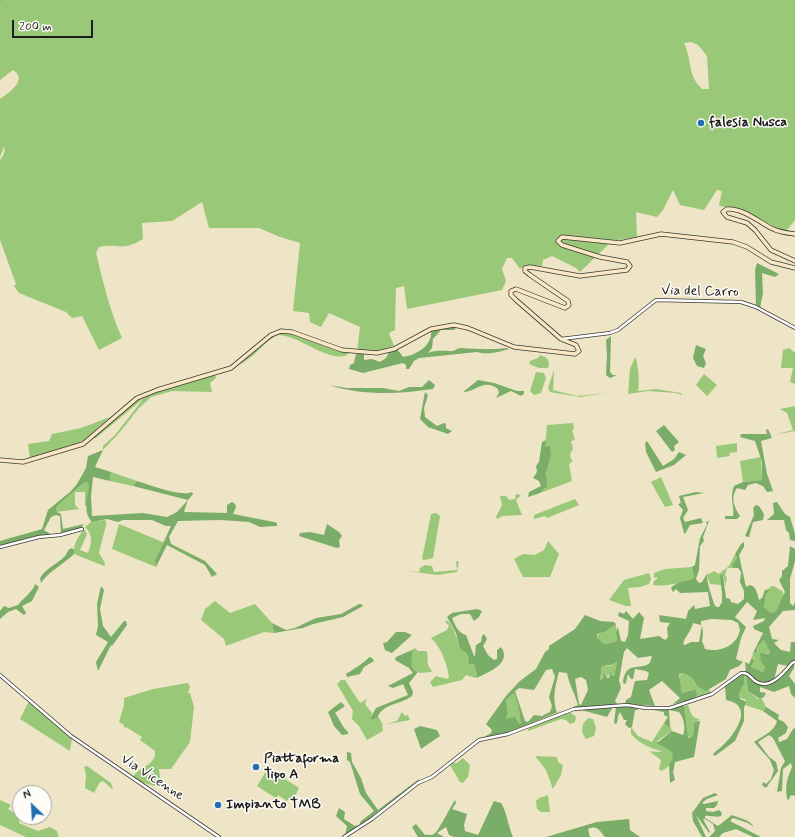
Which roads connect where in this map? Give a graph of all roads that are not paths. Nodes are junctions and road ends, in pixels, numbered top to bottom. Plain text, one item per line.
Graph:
1 (795, 234) edge
2 (795, 261) edge
3 (795, 268) edge
4 (795, 328) edge
5 (561, 338) junction
6 (0, 460) edge
7 (82, 528) dead end
8 (0, 547) edge
9 (795, 662) edge
10 (0, 675) edge
11 (219, 837) edge
12 (344, 837) edge

1 - 2 main road
3 - 5 main road
4 - 5 street, Via del Carro
5 - 6 main road
7 - 8 street
9 - 12 street
10 - 11 street, Via Vicenne

